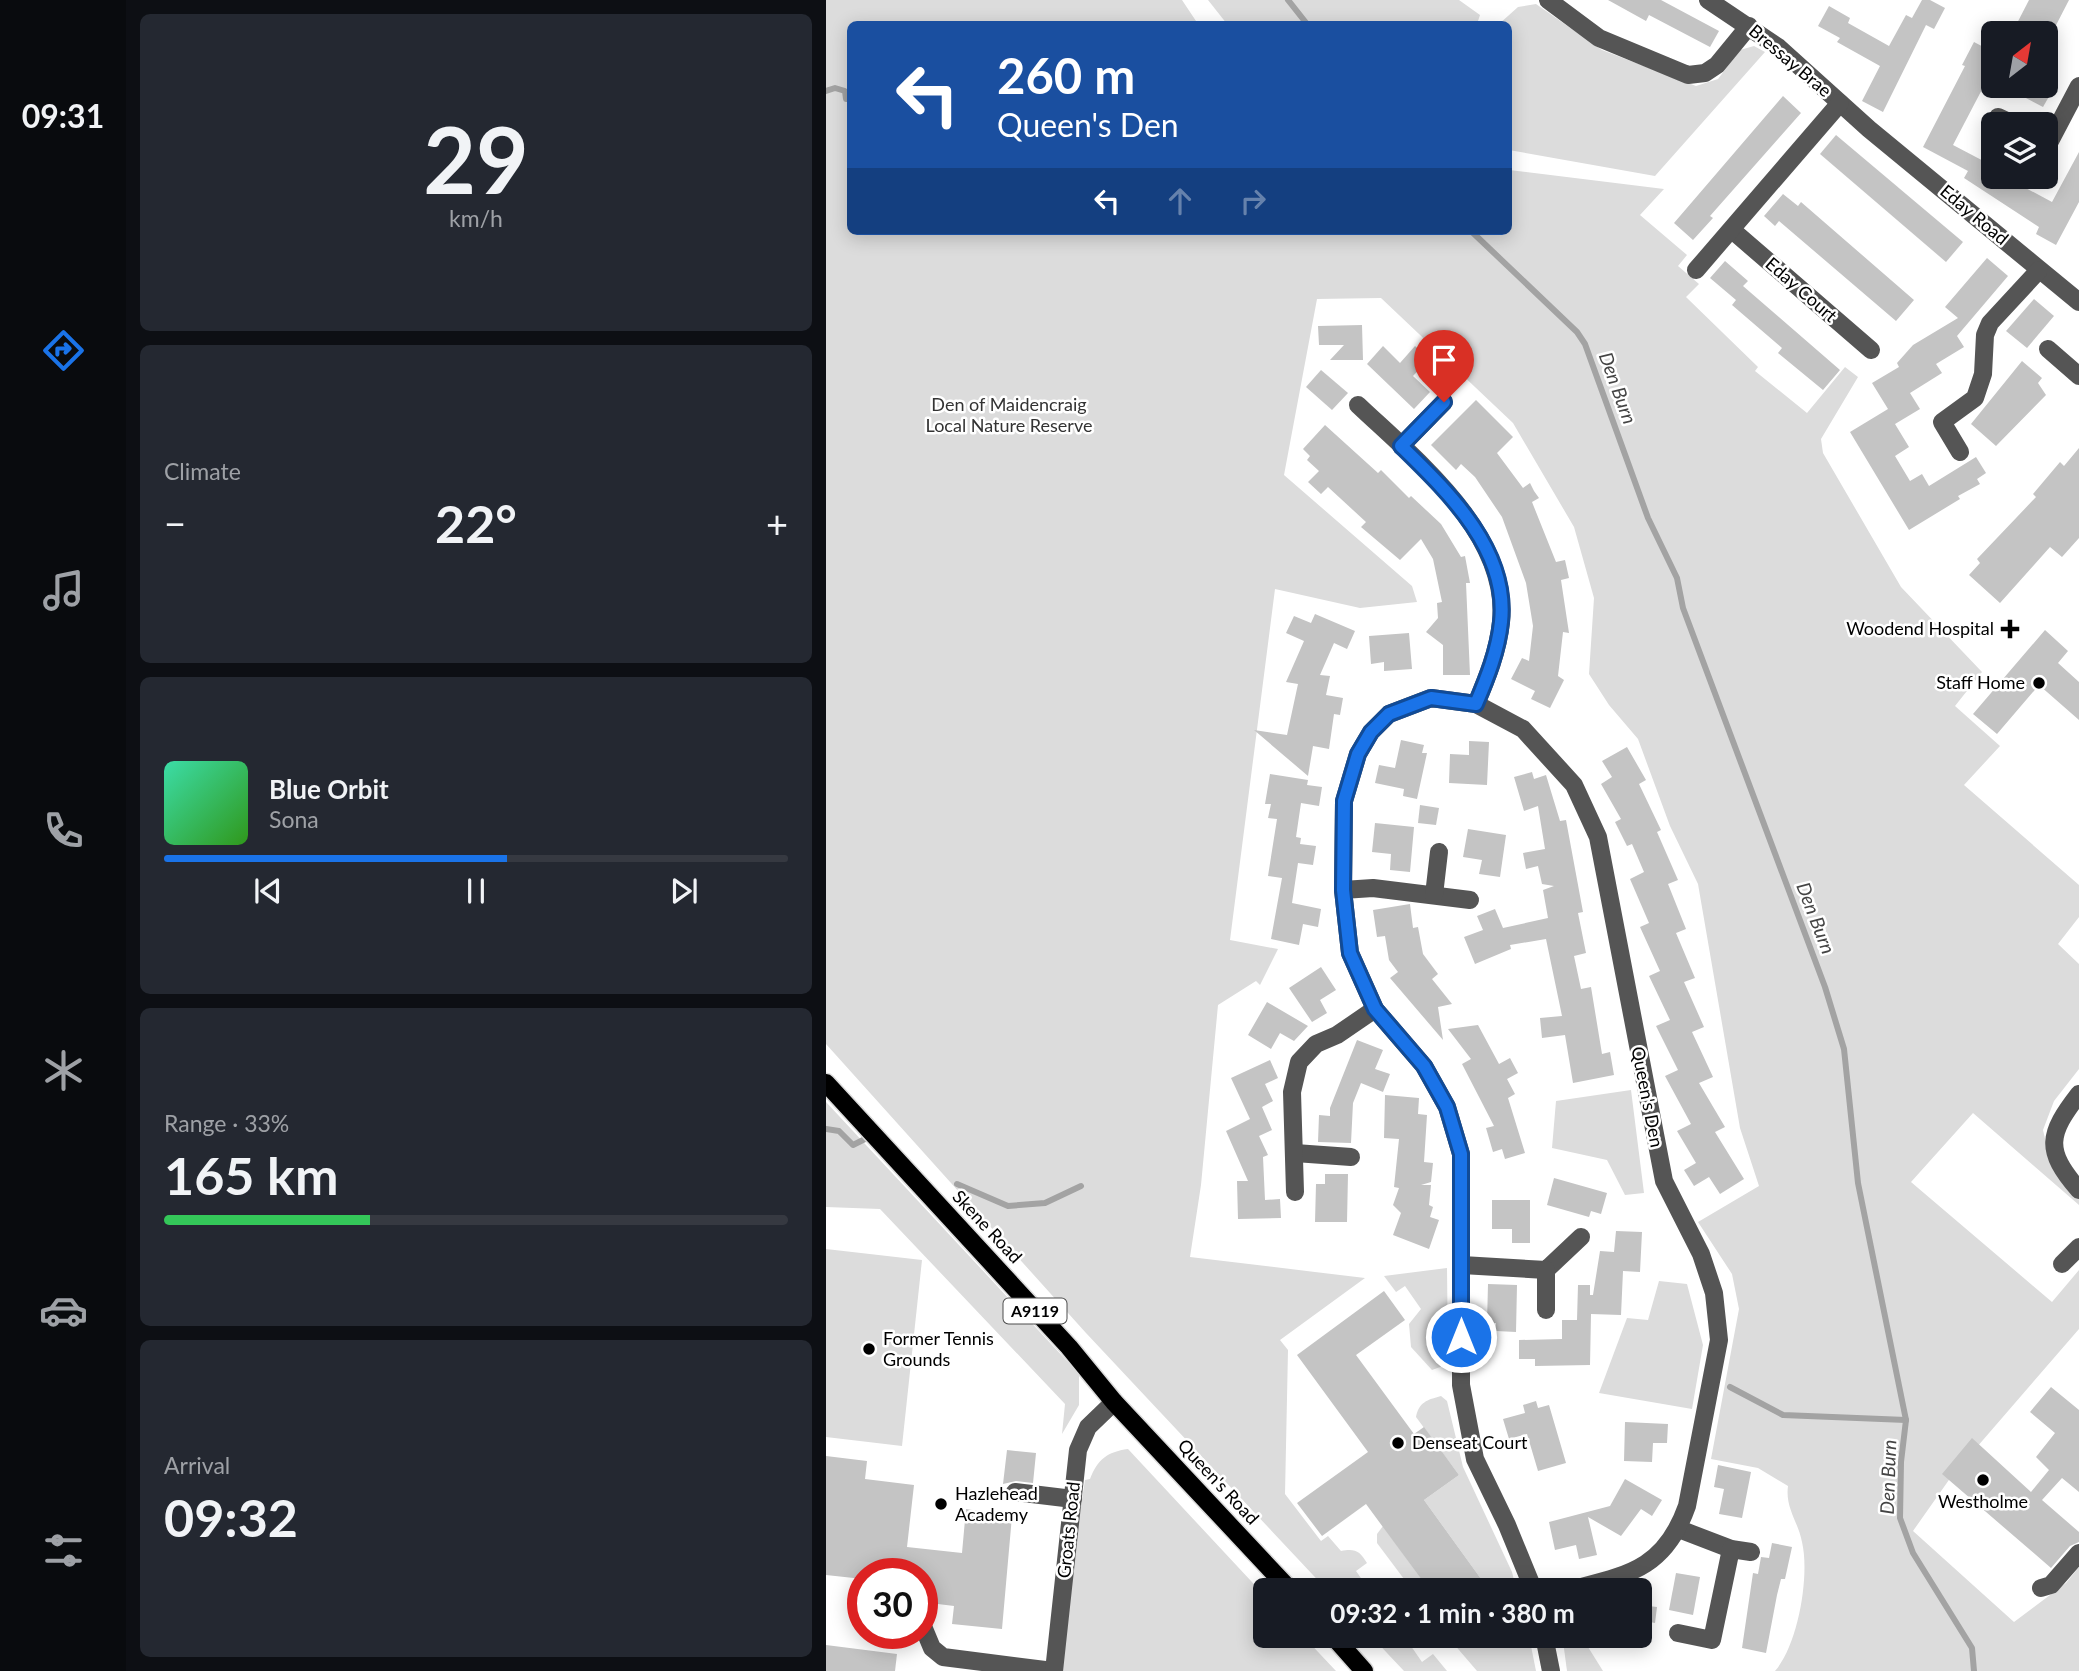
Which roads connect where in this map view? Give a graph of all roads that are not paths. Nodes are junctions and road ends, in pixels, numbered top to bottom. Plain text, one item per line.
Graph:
1 (1548, 0) edge
2 (1708, 0) edge
3 (1749, 26) junction
4 (2079, 86) edge
5 (1840, 103) junction
6 (2058, 126) edge
7 (1869, 129) joint
8 (1732, 230) junction
9 (1696, 270) dead end
10 (2039, 270) junction
11 (2079, 302) edge
12 (2048, 349) dead end
13 (1871, 350) dead end
14 (2079, 376) edge
15 (1444, 402) dead end
16 (1358, 405) dead end
17 (1401, 446) junction
18 (1960, 452) dead end
19 (1476, 704) junction
20 (1439, 852) dead end
21 (1343, 890) junction
22 (1434, 895) junction
23 (1470, 900) dead end
24 (1375, 1009) junction
25 (826, 1083) edge
26 (2079, 1094) edge
27 (1294, 1153) junction
28 (1352, 1157) dead end
29 (2079, 1190) edge
30 (1295, 1192) dead end
31 (1581, 1237) dead end
32 (2079, 1247) edge
33 (2062, 1264) dead end
34 (1462, 1265) junction
35 (1546, 1270) junction
36 (1546, 1310) dead end
37 (1114, 1402) junction
38 (1015, 1492) dead end
39 (1073, 1499) junction
40 (1679, 1529) junction
41 (1731, 1549) junction
42 (1751, 1552) dead end
43 (2079, 1553) edge
44 (1279, 1578) edge
45 (1529, 1578) edge
46 (1615, 1578) edge
47 (2041, 1588) dead end
48 (1678, 1633) dead end
49 (1343, 1648) edge
50 (1546, 1648) edge
51 (933, 1649) edge
52 (1054, 1671) edge
53 (1364, 1671) edge
54 (1551, 1671) edge

1 - 3 street
2 - 3 street, Bressay Brae
3 - 5 street, Bressay Brae
4 - 6 street
5 - 7 street, Bressay Brae
5 - 8 street
7 - 10 street, Eday Road
8 - 9 street
8 - 13 street, Eday Court
10 - 11 street, Eday Road
10 - 18 street
12 - 14 street
15 - 17 street
16 - 17 street
17 - 19 street
19 - 21 street, Queen's Den
19 - 40 street, Queen's Den
20 - 22 street
21 - 22 street
21 - 24 street, Queen's Den
22 - 23 street
24 - 27 street
24 - 34 street, Queen's Den
25 - 37 main road, Skene Road / A9119
26 - 29 street
27 - 28 street
27 - 30 street
31 - 35 street
32 - 33 street
34 - 35 street
34 - 45 street, Queen's Den
35 - 36 street
37 - 39 street, Groats Road
37 - 44 main road, Queen's Road / A9119
38 - 39 street
39 - 52 street, Groats Road
40 - 41 street
40 - 46 street, Queen's Den
41 - 42 street
41 - 48 street
43 - 47 street
49 - 53 main road
50 - 54 street
51 - 52 street

